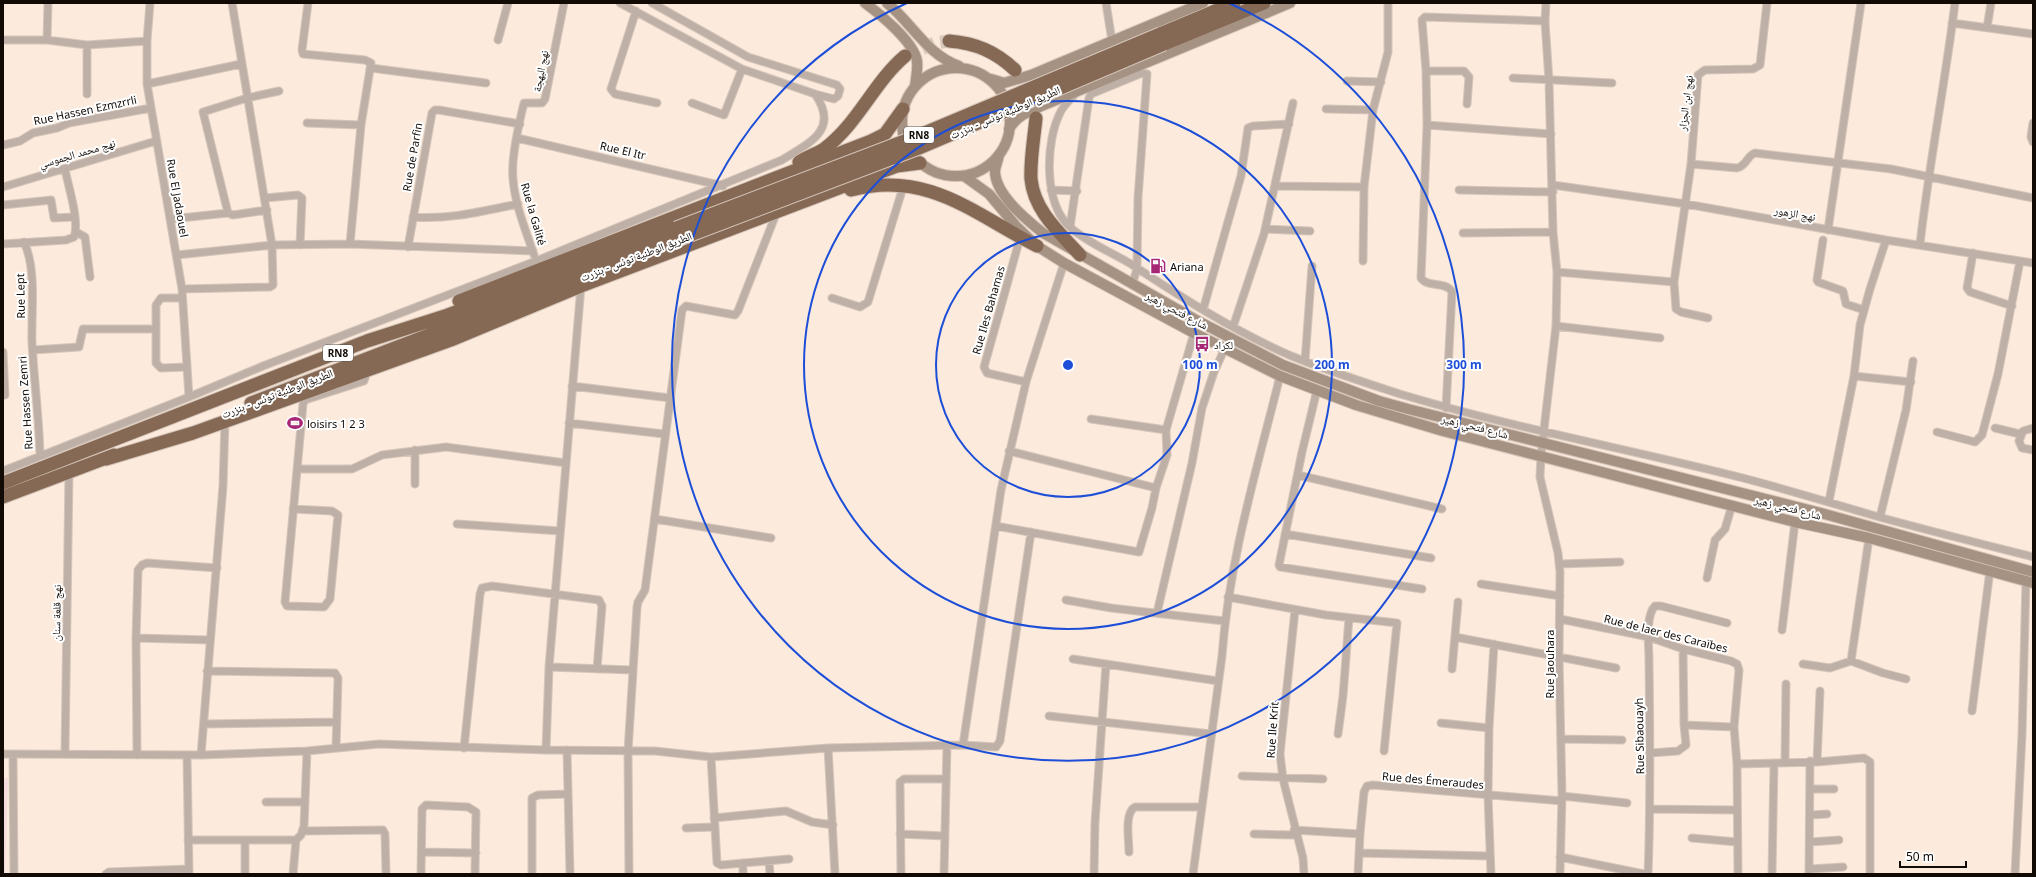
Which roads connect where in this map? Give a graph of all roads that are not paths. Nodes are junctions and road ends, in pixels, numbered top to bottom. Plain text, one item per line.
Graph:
1 (48, 3) edge
2 (150, 3) edge
3 (232, 3) edge
4 (308, 3) edge
5 (508, 3) edge
6 (564, 3) edge
7 (620, 3) edge
8 (652, 3) edge
9 (865, 3) edge
10 (887, 3) edge
11 (1106, 3) edge
12 (1202, 3) edge
13 (1234, 3) edge
14 (1264, 3) edge
15 (1290, 3) edge
16 (1388, 3) edge
17 (1546, 3) edge
18 (1767, 3) edge
19 (1861, 3) edge
20 (1955, 3) edge
21 (1991, 3) edge
22 (628, 5) edge
23 (636, 11) junction
24 (1545, 21) junction
25 (1952, 23) junction
26 (1987, 28) junction
27 (2033, 34) edge
28 (1162, 39) junction
29 (3, 40) edge
30 (47, 40) junction
31 (498, 40) dead end
32 (147, 41) junction
33 (949, 41) tunnel mouth
34 (1112, 41) junction
35 (87, 45) junction
36 (905, 56) tunnel mouth
37 (241, 64) junction
38 (371, 68) junction
39 (742, 69) junction
40 (968, 69) junction
41 (1015, 70) dead end
42 (1426, 71) junction
43 (981, 74) junction
44 (1513, 78) dead end
45 (1347, 81) dead end
46 (1549, 81) junction
47 (1381, 82) junction
48 (486, 83) dead end
49 (1612, 83) dead end
50 (147, 84) junction
51 (915, 86) junction
52 (279, 91) dead end
53 (1077, 93) junction
54 (87, 94) dead end
55 (815, 94) junction
56 (247, 98) junction
57 (657, 103) dead end
58 (692, 103) dead end
59 (1294, 103) dead end
60 (1467, 104) dead end
61 (151, 108) junction
62 (903, 109) junction
63 (1326, 109) dead end
64 (1373, 110) junction
65 (1036, 118) dead end
66 (307, 123) dead end
67 (2033, 123) edge
68 (520, 124) junction
69 (1290, 124) junction
70 (1427, 125) junction
71 (361, 126) junction
72 (1010, 129) junction
73 (1551, 134) junction
74 (517, 138) junction
75 (156, 141) junction
76 (2033, 142) edge
77 (3, 146) edge
78 (999, 155) junction
79 (1838, 161) junction
80 (920, 163) junction
81 (1691, 164) junction
82 (65, 170) junction
83 (1928, 175) junction
84 (964, 176) junction
85 (771, 180) junction
86 (904, 184) junction
87 (723, 186) junction
88 (1276, 186) junction
89 (3, 187) edge
90 (1364, 187) junction
91 (1553, 188) junction
92 (1051, 190) junction
93 (1077, 190) junction
94 (1459, 190) dead end
95 (265, 198) junction
96 (2033, 198) edge
97 (518, 204) junction
98 (1686, 204) junction
99 (3, 205) edge
100 (794, 206) junction
101 (267, 210) junction
102 (228, 213) junction
103 (776, 214) junction
104 (74, 217) junction
105 (413, 217) junction
106 (171, 219) junction
107 (1070, 227) junction
108 (1265, 229) junction
109 (1828, 230) junction
110 (1310, 231) dead end
111 (76, 232) junction
112 (1553, 232) junction
113 (678, 233) junction
114 (1463, 233) dead end
115 (1020, 238) junction
116 (1823, 240) dead end
117 (1886, 240) junction
118 (24, 242) junction
119 (3, 244) edge
120 (350, 244) junction
121 (1920, 244) junction
122 (272, 245) junction
123 (300, 245) junction
124 (1037, 246) junction
125 (408, 247) junction
126 (533, 251) junction
127 (1973, 253) junction
128 (177, 255) junction
129 (1080, 255) junction
130 (536, 261) junction
131 (1362, 261) dead end
132 (2020, 261) junction
133 (1064, 263) junction
134 (2033, 263) edge
135 (1312, 266) dead end
136 (1137, 269) junction
137 (1557, 272) junction
138 (90, 277) dead end
139 (1674, 282) junction
140 (1132, 285) junction
141 (581, 286) junction
142 (182, 290) junction
143 (182, 298) junction
144 (832, 298) dead end
145 (2012, 306) junction
146 (1203, 310) junction
147 (1864, 310) junction
148 (1708, 318) dead end
149 (1556, 326) junction
150 (1233, 327) junction
151 (150, 330) dead end
152 (1194, 333) junction
153 (1660, 338) dead end
154 (367, 342) junction
155 (1225, 348) junction
156 (33, 350) junction
157 (3, 352) edge
158 (1305, 361) junction
159 (1914, 361) dead end
160 (187, 367) junction
161 (368, 369) junction
162 (1280, 376) junction
163 (1854, 376) junction
164 (1026, 382) junction
165 (1910, 382) junction
166 (572, 386) junction
167 (1317, 390) junction
168 (5, 395) dead end
169 (189, 397) junction
170 (670, 398) junction
171 (1446, 408) junction
172 (1091, 418) dead end
173 (225, 422) junction
174 (569, 423) junction
175 (2033, 426) edge
176 (1995, 428) dead end
177 (1166, 430) junction
178 (1545, 432) junction
179 (1937, 432) dead end
180 (664, 434) junction
181 (2020, 434) junction
182 (1543, 443) junction
183 (415, 450) junction
184 (2033, 450) edge
185 (1009, 451) junction
186 (40, 455) junction
187 (1541, 455) junction
188 (106, 459) junction
189 (566, 463) junction
190 (297, 469) junction
191 (3, 471) edge
192 (69, 472) junction
193 (1298, 475) junction
194 (3, 483) edge
195 (415, 484) dead end
196 (1156, 488) junction
197 (3, 497) edge
198 (1829, 501) junction
199 (1732, 505) junction
200 (294, 509) junction
201 (1442, 509) dead end
202 (1880, 517) junction
203 (655, 519) junction
204 (1795, 522) junction
205 (457, 524) dead end
206 (996, 526) junction
207 (560, 531) junction
208 (1032, 532) junction
209 (1285, 534) junction
210 (771, 538) dead end
211 (1869, 538) junction
212 (2033, 557) edge
213 (1431, 558) dead end
214 (1620, 562) dead end
215 (1559, 564) junction
216 (217, 568) junction
217 (1990, 570) junction
218 (2033, 572) edge
219 (1707, 578) dead end
220 (2030, 582) edge
221 (1481, 584) dead end
222 (1422, 589) dead end
223 (555, 594) junction
224 (1560, 596) junction
225 (1228, 597) junction
226 (1066, 600) dead end
227 (1458, 602) dead end
228 (1295, 610) junction
229 (1157, 613) junction
230 (1349, 618) junction
231 (1560, 619) junction
232 (1224, 622) junction
233 (1727, 623) dead end
234 (1782, 630) dead end
235 (1455, 637) junction
236 (1649, 637) junction
237 (136, 638) junction
238 (210, 640) junction
239 (1494, 644) junction
240 (1683, 649) junction
241 (1559, 657) junction
242 (1073, 659) dead end
243 (1851, 660) junction
244 (1106, 664) junction
245 (1803, 664) dead end
246 (549, 667) junction
247 (1616, 668) dead end
248 (597, 669) junction
249 (1452, 669) dead end
250 (632, 670) junction
251 (207, 671) junction
252 (1906, 679) dead end
253 (1218, 681) junction
254 (1786, 684) dead end
255 (1820, 691) dead end
256 (1972, 711) dead end
257 (1049, 716) dead end
258 (1102, 721) junction
259 (336, 722) junction
260 (1441, 723) dead end
261 (204, 724) junction
262 (1684, 725) junction
263 (1734, 727) junction
264 (1489, 728) junction
265 (1211, 734) junction
266 (1338, 734) dead end
267 (1561, 739) junction
268 (1622, 740) dead end
269 (947, 745) junction
270 (963, 745) junction
271 (336, 748) junction
272 (464, 748) junction
273 (828, 748) junction
274 (546, 750) junction
275 (567, 750) junction
276 (628, 750) junction
277 (307, 751) junction
278 (1384, 752) dead end
279 (1651, 753) junction
280 (3, 754) edge
281 (12, 754) junction
282 (65, 754) junction
283 (137, 755) junction
284 (187, 755) junction
285 (201, 755) junction
286 (711, 757) junction
287 (1814, 761) junction
288 (1785, 762) junction
289 (1774, 763) junction
290 (1737, 764) junction
291 (1242, 776) dead end
292 (945, 779) junction
293 (1283, 779) junction
294 (1323, 779) dead end
295 (1811, 789) junction
296 (1834, 789) dead end
297 (568, 794) junction
298 (1488, 796) junction
299 (1562, 798) junction
300 (266, 802) dead end
301 (304, 802) junction
302 (1627, 803) dead end
303 (1201, 808) junction
304 (1650, 809) junction
305 (1736, 810) junction
306 (1827, 814) dead end
307 (1811, 815) junction
308 (714, 818) junction
309 (833, 825) junction
310 (714, 827) junction
311 (686, 828) dead end
312 (303, 831) junction
313 (1295, 833) junction
314 (900, 834) junction
315 (1254, 834) dead end
316 (1360, 834) junction
317 (945, 836) junction
318 (1692, 838) dead end
319 (188, 840) junction
320 (296, 840) junction
321 (1839, 840) dead end
322 (245, 841) junction
323 (1737, 842) junction
324 (1810, 842) junction
325 (422, 852) junction
326 (1129, 852) dead end
327 (1359, 853) junction
328 (476, 854) junction
329 (1490, 856) junction
330 (1560, 858) junction
331 (789, 859) dead end
332 (769, 861) junction
333 (743, 863) junction
334 (1844, 867) dead end
335 (1809, 871) edge
336 (147, 872) edge
337 (189, 872) edge
338 (14, 874) edge
339 (106, 874) edge
340 (245, 874) edge
341 (293, 874) edge
342 (386, 874) edge
343 (421, 874) edge
344 (475, 874) edge
345 (532, 874) edge
346 (570, 874) edge
347 (629, 874) edge
348 (743, 874) edge
349 (770, 874) edge
350 (835, 874) edge
351 (901, 874) edge
352 (944, 874) edge
353 (1094, 874) edge
354 (1193, 874) edge
355 (1304, 874) edge
356 (1358, 874) edge
357 (1491, 874) edge
358 (1560, 874) edge
359 (1644, 874) edge
360 (1648, 874) edge
361 (1738, 874) edge
362 (1772, 874) edge
363 (1870, 874) edge
364 (2016, 874) edge

1 - 30 street
2 - 32 street, Rue El Jadaouel
3 - 37 street
4 - 38 street
5 - 31 street
6 - 68 street, نهج البهجة
7 - 22 street
8 - 55 street
9 - 51 street
10 - 40 street
11 - 34 street
12 - 34 street
13 - 28 highway, الطريق الوطنية تونس - بنزرت / RN8
14 - 28 highway, الطريق الوطنية تونس - بنزرت / RN8
15 - 53 street
16 - 47 street
17 - 24 street, Rue Jaouhara
18 - 81 street, نهج ابن الجزار
19 - 79 street
20 - 25 street
21 - 26 street
22 - 23 street
23 - 39 street
23 - 57 street
24 - 42 street
24 - 46 street, Rue Jaouhara
25 - 26 street
25 - 83 street
26 - 27 street
28 - 113 highway, الطريق الوطنية تونس - بنزرت / RN8, bridge
29 - 30 street
30 - 35 street
32 - 35 street
32 - 50 street, Rue El Jadaouel
33 - 41 highway
34 - 43 street
35 - 54 street
36 - 85 highway, RN8
37 - 50 street
37 - 56 street
38 - 48 street
38 - 71 street
39 - 55 street
39 - 58 street
40 - 43 street
40 - 51 street
42 - 60 street
42 - 70 street
43 - 72 street
44 - 46 street
45 - 47 street
46 - 49 street
46 - 73 street, Rue Jaouhara
47 - 64 street
50 - 61 street, Rue El Jadaouel
51 - 62 street
52 - 56 street
53 - 72 street
53 - 92 street
55 - 87 street
56 - 95 street
56 - 102 street
59 - 69 street
61 - 75 street, Rue El Jadaouel
61 - 77 street, Rue Hassen Ezmzrrli
62 - 80 street
62 - 85 highway, RN8
63 - 64 street
64 - 90 street
65 - 129 highway
66 - 71 street
67 - 76 street
68 - 74 street, Rue la Galité
68 - 105 street, Rue de Parfin
69 - 88 street
69 - 146 street
70 - 73 street
70 - 171 street
71 - 120 street
72 - 78 street
73 - 91 street, Rue Jaouhara
74 - 87 street, Rue El Itr
74 - 97 street, Rue la Galité
75 - 82 street, نهج محمد الجموسي
75 - 106 street, Rue El Jadaouel
78 - 84 street
78 - 129 street, شارع فتحي زهير
79 - 81 street
79 - 83 street
79 - 109 street
80 - 84 street
80 - 100 highway
81 - 98 street, نهج ابن الجزار
82 - 89 street, نهج محمد الجموسي
82 - 104 street
83 - 96 street
83 - 121 street
84 - 124 street, شارع فتحي زهير
85 - 154 highway, RN8
86 - 100 highway
86 - 115 highway
86 - 144 street
87 - 130 street
88 - 90 street
88 - 108 street
90 - 131 street
91 - 94 street, نهج الزهور
91 - 98 street, نهج الزهور
91 - 112 street, Rue Jaouhara
92 - 93 street
92 - 107 street
93 - 107 street
93 - 136 street
95 - 101 street
95 - 123 street
97 - 105 street
97 - 126 street, Rue la Galité
98 - 109 street, نهج الزهور
98 - 139 street, نهج ابن الجزار
99 - 104 street
100 - 103 highway
101 - 102 street
101 - 122 street
102 - 106 street
103 - 141 highway
103 - 170 street
104 - 111 street
105 - 125 street, Rue de Parfin
106 - 128 street, Rue El Jadaouel
107 - 136 street
108 - 110 street
108 - 150 street
109 - 117 street, نهج الزهور
111 - 118 street
111 - 138 street
112 - 114 street
112 - 137 street, Rue Jaouhara
113 - 154 highway, الطريق الوطنية تونس - بنزرت / RN8
113 - 188 highway, الطريق الوطنية تونس - بنزرت / RN8
115 - 124 highway
115 - 164 street, Rue Iles Bahamas
116 - 147 street
117 - 121 street, نهج الزهور
117 - 147 street
118 - 119 street
118 - 156 street, Rue Lept
120 - 123 street
120 - 125 street
121 - 127 street, نهج الزهور
122 - 123 street
122 - 128 street
122 - 142 street
124 - 133 street, شارع فتحي زهير
125 - 126 street
126 - 130 street, Rue la Galité
127 - 132 street, نهج الزهور
127 - 145 street
128 - 142 street, Rue El Jadaouel
129 - 140 street, شارع فتحي زهير
130 - 169 street
132 - 134 street, نهج الزهور
132 - 145 street
133 - 152 street, شارع فتحي زهير
133 - 164 street
135 - 158 street
136 - 140 street
136 - 146 street
137 - 139 street
137 - 149 street, Rue Jaouhara
139 - 148 street, نهج ابن الجزار
140 - 182 street, شارع فتحي زهير
141 - 161 highway
141 - 166 street
142 - 143 street, Rue El Jadaouel
143 - 160 street, Rue El Jadaouel
143 - 160 street
145 - 179 street
146 - 150 street
147 - 163 street
149 - 153 street
149 - 178 street, Rue Jaouhara
150 - 158 street
151 - 156 street
152 - 155 street, شارع فتحي زهير
152 - 177 street
154 - 194 highway, الطريق الوطنية تونس - بنزرت / RN8
155 - 162 street, شارع فتحي زهير
155 - 229 street
156 - 186 street, Rue Hassen Zemri
157 - 168 street
158 - 171 street
159 - 165 street
160 - 169 street, Rue El Jadaouel
161 - 173 highway
161 - 190 street
162 - 167 street, شارع فتحي زهير
162 - 225 street
163 - 165 street
163 - 198 street
164 - 185 street
165 - 202 street
166 - 170 street
166 - 174 street
167 - 187 street, شارع فتحي زهير
167 - 193 street
169 - 186 street
170 - 180 street
171 - 178 street
172 - 177 street
173 - 188 highway, RN8
173 - 216 street
174 - 180 street
174 - 189 street
175 - 181 street
176 - 181 street
177 - 196 street
178 - 182 street, Rue Jaouhara
178 - 198 street
180 - 203 street
181 - 184 street
182 - 187 street, Rue Jaouhara
182 - 218 street, شارع فتحي زهير
183 - 189 street
183 - 190 street
183 - 195 street
185 - 196 street
185 - 206 street
186 - 191 street
187 - 199 street, شارع فتحي زهير
187 - 215 street, Rue Jaouhara
188 - 192 highway, الطريق الوطنية تونس - بنزرت / RN8
189 - 207 street
190 - 200 street
192 - 197 highway, الطريق الوطنية تونس - بنزرت / RN8
192 - 282 street, نهج قلعة سنان
193 - 201 street
193 - 209 street
196 - 208 street
198 - 202 street
199 - 204 street, شارع فتحي زهير
199 - 219 street
200 - 200 street
202 - 212 street
203 - 210 street
203 - 250 street
204 - 211 street, شارع فتحي زهير
204 - 234 street
205 - 207 street
206 - 208 street
206 - 270 street
207 - 223 street
208 - 270 street
209 - 213 street
209 - 222 street
211 - 217 street, شارع فتحي زهير
211 - 243 street
214 - 215 street
215 - 224 street, Rue Jaouhara
216 - 237 street
216 - 238 street
217 - 220 street, شارع فتحي زهير
217 - 256 street
220 - 364 street
221 - 224 street
223 - 246 street
223 - 248 street
223 - 272 street
224 - 231 street, Rue Jaouhara
225 - 228 street
225 - 232 street
226 - 229 street
227 - 235 street
228 - 230 street
228 - 293 street, Rue Ile Krit
229 - 232 street
230 - 266 street
230 - 278 street
231 - 236 street, Rue de laer des Caraïbes
231 - 241 street, Rue Jaouhara
232 - 253 street
233 - 236 street, Rue Sibaouayh
235 - 239 street
235 - 249 street
236 - 240 street, Rue de laer des Caraïbes
236 - 279 street, Rue Sibaouayh
237 - 238 street
237 - 283 street
238 - 251 street
239 - 241 street
239 - 264 street
240 - 262 street
240 - 263 street, Rue de laer des Caraïbes
241 - 247 street
241 - 267 street, Rue Jaouhara
242 - 244 street
243 - 245 street
243 - 252 street
244 - 253 street
244 - 258 street
246 - 248 street
246 - 274 street
248 - 250 street
250 - 276 street
251 - 259 street
251 - 261 street
253 - 265 street
254 - 288 street
255 - 287 street
257 - 258 street
258 - 265 street
258 - 353 street
259 - 261 street
259 - 271 street
260 - 264 street
261 - 285 street
262 - 263 street
262 - 279 street
263 - 290 street
264 - 298 street
265 - 303 street
267 - 268 street
267 - 299 street, Rue Jaouhara
269 - 270 street
269 - 273 street
269 - 292 street
271 - 272 street
271 - 277 street
272 - 274 street
273 - 286 street
273 - 309 street
274 - 275 street
275 - 276 street
275 - 297 street
276 - 286 street
276 - 347 street
277 - 285 street
277 - 301 street
279 - 304 street, Rue Sibaouayh
280 - 281 street
281 - 282 street
281 - 338 street
282 - 283 street
283 - 284 street
284 - 285 street
284 - 319 street
286 - 308 street
287 - 288 street
287 - 295 street
287 - 363 street
288 - 289 street
289 - 290 street
289 - 362 street
290 - 305 street
291 - 293 street
292 - 314 street
292 - 317 street
293 - 294 street
293 - 313 street, Rue Ile Krit
295 - 296 street
295 - 307 street
297 - 345 street
297 - 346 street
298 - 299 street, Rue des Émeraudes
298 - 316 street, Rue des Émeraudes
298 - 329 street
299 - 302 street, Rue des Émeraudes
299 - 330 street, Rue Jaouhara
300 - 301 street
301 - 312 street
303 - 326 street
303 - 354 street
304 - 305 street
304 - 360 street, Rue Sibaouayh
305 - 323 street
306 - 307 street
307 - 324 street
308 - 309 street
308 - 310 street
309 - 350 street
310 - 311 street
310 - 333 street
312 - 320 street
312 - 342 street
313 - 315 street
313 - 316 street
313 - 355 street, Rue Ile Krit
314 - 317 street
314 - 351 street
316 - 327 street, Rue des Émeraudes
317 - 352 street
318 - 323 street
319 - 322 street
319 - 337 street
320 - 322 street
320 - 341 street
321 - 324 street
322 - 340 street
323 - 361 street
324 - 335 street
325 - 328 street
325 - 328 street
325 - 343 street
327 - 329 street
327 - 356 street, Rue des Émeraudes
328 - 344 street
329 - 357 street
330 - 358 street, Rue Jaouhara
330 - 359 street
331 - 332 street
332 - 333 street
332 - 349 street
333 - 348 street
334 - 335 street
336 - 337 street
336 - 339 street

